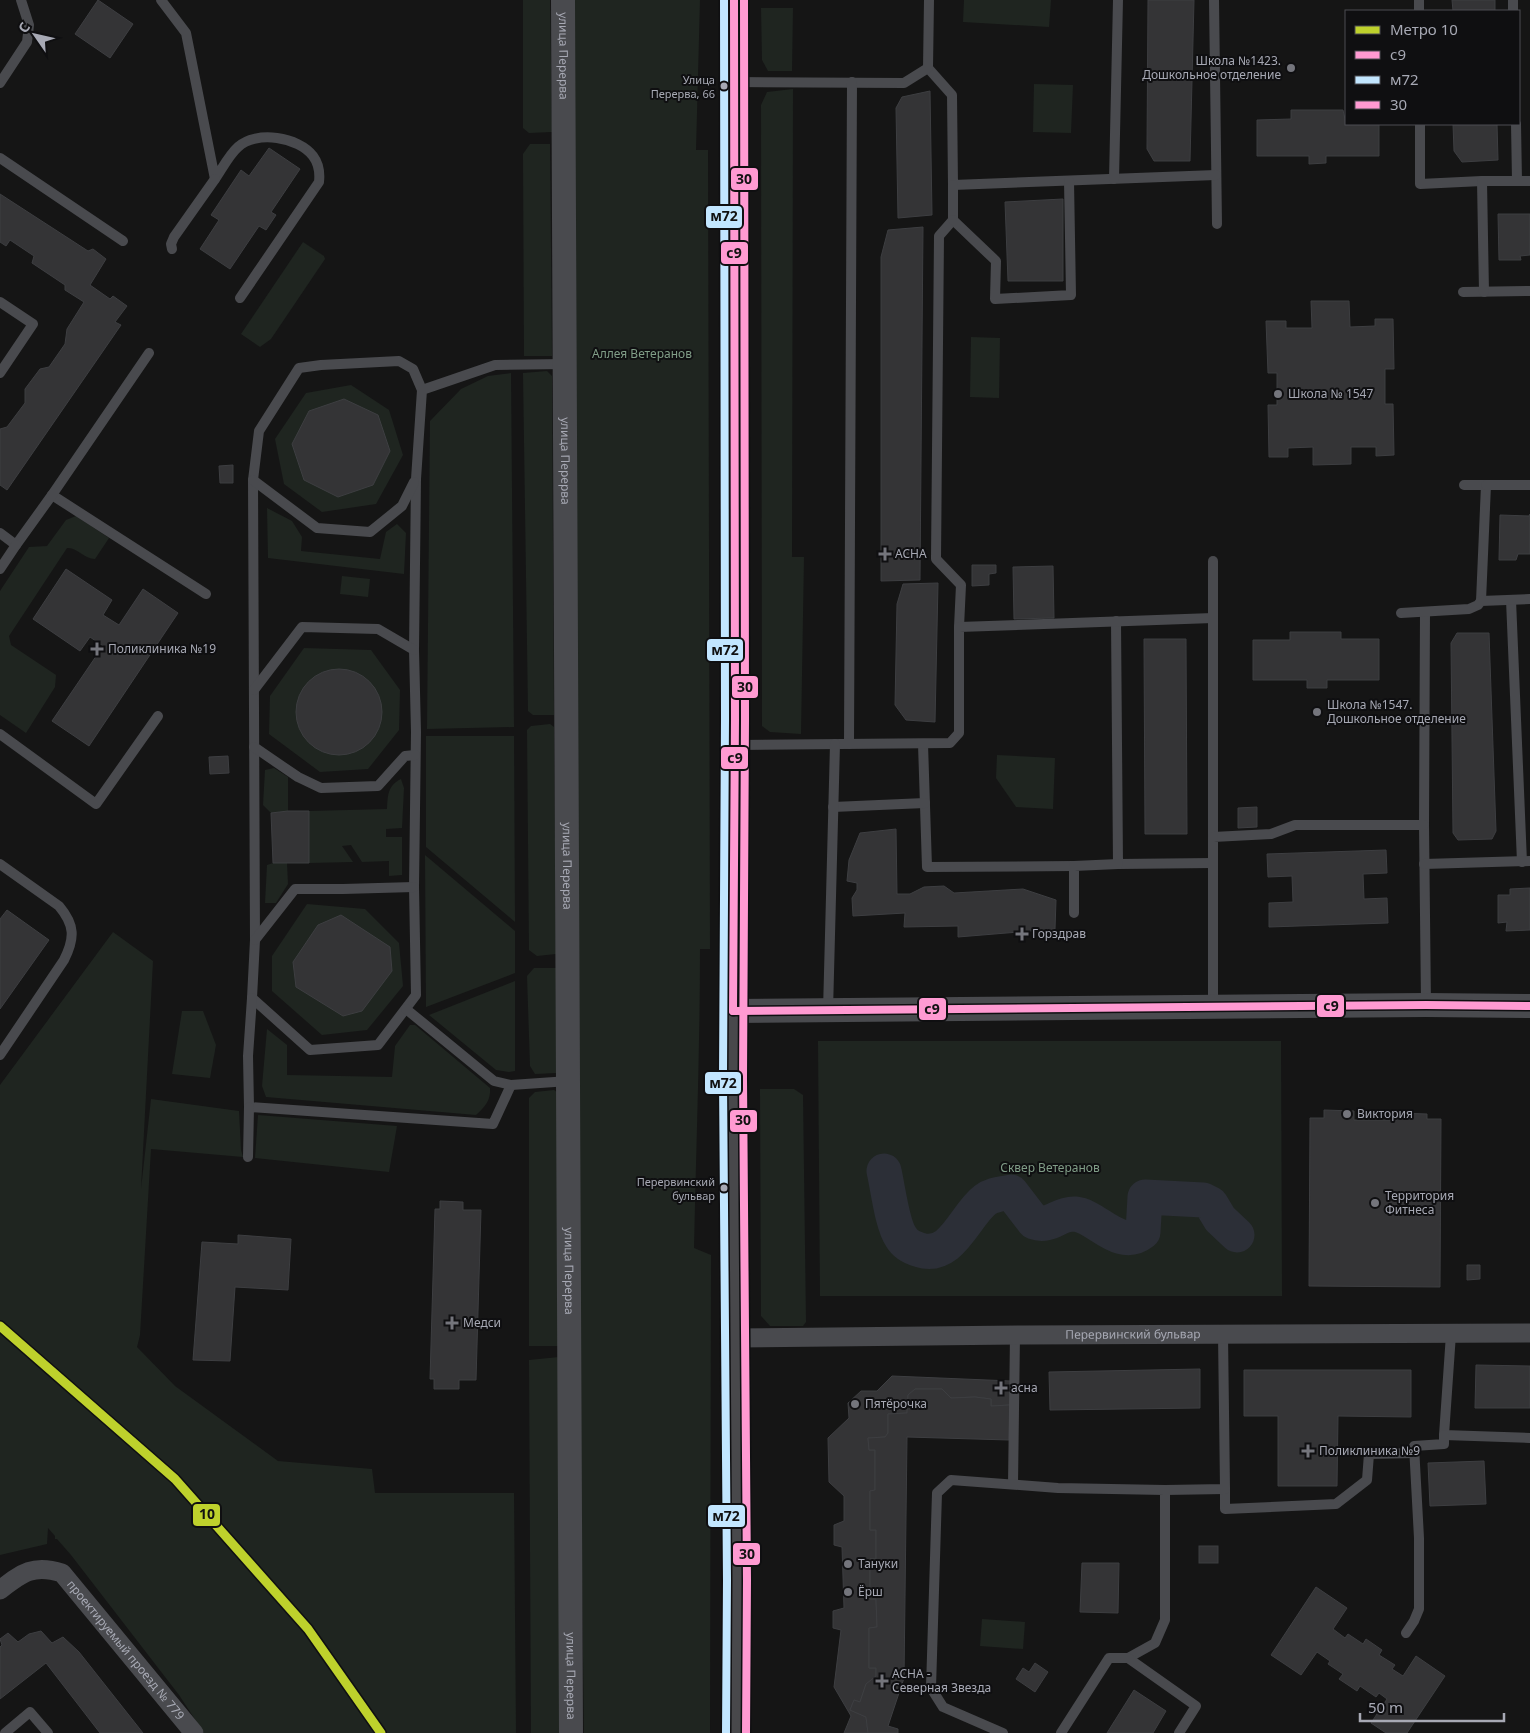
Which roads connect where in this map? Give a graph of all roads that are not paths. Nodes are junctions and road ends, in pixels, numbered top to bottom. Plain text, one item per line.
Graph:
1 (21, 0) edge
2 (161, 0) edge
3 (563, 0) edge
4 (734, 0) edge
5 (929, 0) edge
6 (1118, 0) edge
7 (1214, 0) edge
8 (928, 68) junction
9 (734, 82) junction
10 (852, 82) junction
11 (0, 83) edge
12 (1420, 125) edge
13 (1516, 125) edge
14 (0, 158) edge
15 (1216, 176) junction
16 (215, 179) junction
17 (1114, 179) junction
18 (1069, 181) junction
19 (1482, 181) junction
20 (1517, 181) junction
21 (1530, 181) edge
22 (953, 185) junction
23 (953, 220) junction
24 (1217, 224) dead end
25 (123, 241) dead end
26 (172, 249) dead end
27 (1530, 291) edge
28 (1463, 292) dead end
29 (1484, 292) junction
30 (240, 298) dead end
31 (0, 302) edge
32 (149, 353) dead end
33 (565, 364) junction
34 (0, 374) edge
35 (422, 390) junction
36 (416, 479) junction
37 (253, 480) junction
38 (1464, 484) dead end
39 (1486, 485) junction
40 (1530, 485) edge
41 (52, 495) junction
42 (0, 534) edge
43 (16, 544) junction
44 (1213, 562) dead end
45 (0, 569) edge
46 (206, 594) dead end
47 (1530, 599) edge
48 (1481, 600) junction
49 (1511, 600) junction
50 (1402, 612) dead end
51 (1425, 612) junction
52 (1213, 618) junction
53 (1116, 621) junction
54 (960, 627) junction
55 (414, 650) junction
56 (254, 690) junction
57 (158, 716) dead end
58 (0, 734) edge
59 (836, 744) junction
60 (849, 744) junction
61 (923, 744) junction
62 (735, 745) junction
63 (254, 747) junction
64 (415, 755) junction
65 (925, 803) junction
66 (833, 807) junction
67 (1424, 825) junction
68 (1212, 837) junction
69 (1526, 862) edge
70 (1213, 863) junction
71 (0, 864) edge
72 (1118, 864) junction
73 (1424, 864) junction
74 (1074, 866) junction
75 (414, 887) junction
76 (1074, 913) dead end
77 (255, 940) junction
78 (252, 998) junction
79 (1426, 1005) junction
80 (1530, 1006) edge
81 (1213, 1008) junction
82 (406, 1009) junction
83 (733, 1011) junction
84 (828, 1011) junction
85 (0, 1055) edge
86 (573, 1080) junction
87 (510, 1085) junction
88 (249, 1107) junction
89 (248, 1157) dead end
90 (1223, 1334) junction
91 (1451, 1334) junction
92 (1530, 1334) edge
93 (1015, 1335) junction
94 (734, 1338) junction
95 (1444, 1435) junction
96 (1530, 1438) edge
97 (1414, 1454) junction
98 (1013, 1484) junction
99 (1225, 1489) junction
100 (1165, 1490) junction
101 (0, 1590) edge
102 (1406, 1633) dead end
103 (1128, 1658) junction
104 (5, 1733) edge
105 (48, 1733) edge
106 (194, 1733) edge
107 (571, 1733) edge
108 (736, 1733) edge
109 (1003, 1733) edge
110 (1061, 1733) edge
111 (1179, 1733) edge

1 - 11 lane
2 - 16 lane
3 - 33 street, улица Перерва
4 - 9 main road
5 - 8 lane
6 - 17 lane
7 - 15 lane
8 - 10 lane
8 - 22 lane
9 - 10 lane
9 - 62 main road
10 - 60 lane
12 - 19 lane
13 - 20 lane
14 - 25 lane
15 - 17 lane
15 - 24 lane
16 - 26 lane
16 - 30 lane
17 - 18 lane
18 - 22 lane
18 - 23 lane
19 - 20 lane
19 - 29 lane
20 - 21 lane
22 - 23 lane
23 - 54 lane
27 - 29 lane
28 - 29 lane
31 - 34 lane
32 - 41 lane
33 - 35 lane
33 - 86 street, улица Перерва
35 - 36 lane
35 - 37 lane
36 - 37 lane
36 - 55 lane
37 - 56 lane
38 - 39 lane
39 - 40 lane
39 - 48 lane
41 - 43 lane
41 - 46 lane
42 - 43 lane
43 - 45 lane
44 - 52 lane
47 - 49 lane
48 - 49 lane
48 - 51 lane
49 - 69 lane
50 - 51 lane
51 - 67 lane
52 - 53 lane
52 - 68 lane
53 - 54 lane
53 - 72 lane
54 - 61 lane
55 - 56 lane
55 - 64 lane
56 - 63 lane
57 - 58 lane
59 - 60 lane
59 - 62 lane
59 - 66 lane
60 - 61 lane
61 - 65 lane
62 - 83 main road
63 - 64 lane
63 - 77 lane
64 - 75 lane
65 - 66 lane
65 - 74 lane
66 - 84 lane
67 - 68 lane
67 - 73 lane
68 - 70 lane
69 - 73 lane
70 - 72 lane
70 - 81 lane
71 - 85 lane
72 - 74 lane
73 - 79 lane
74 - 76 lane
75 - 77 lane
75 - 82 lane
77 - 78 lane
78 - 82 lane
78 - 88 lane
79 - 80 street
79 - 81 street
81 - 84 street
82 - 87 lane
83 - 84 street
83 - 94 main road
86 - 87 lane
86 - 107 street, улица Перерва
87 - 88 lane
88 - 89 lane
90 - 91 street, Перервинский бульвар
90 - 93 street, Перервинский бульвар
90 - 99 lane
91 - 92 street, Перервинский бульвар
91 - 95 lane
93 - 94 street, Перервинский бульвар
93 - 98 lane
94 - 108 main road
95 - 96 lane
95 - 97 lane
97 - 99 lane
97 - 102 lane
98 - 100 lane
98 - 109 lane
99 - 100 lane
100 - 103 lane
101 - 106 street, проектируемый проезд № 779
103 - 110 lane
103 - 111 lane
104 - 105 lane

